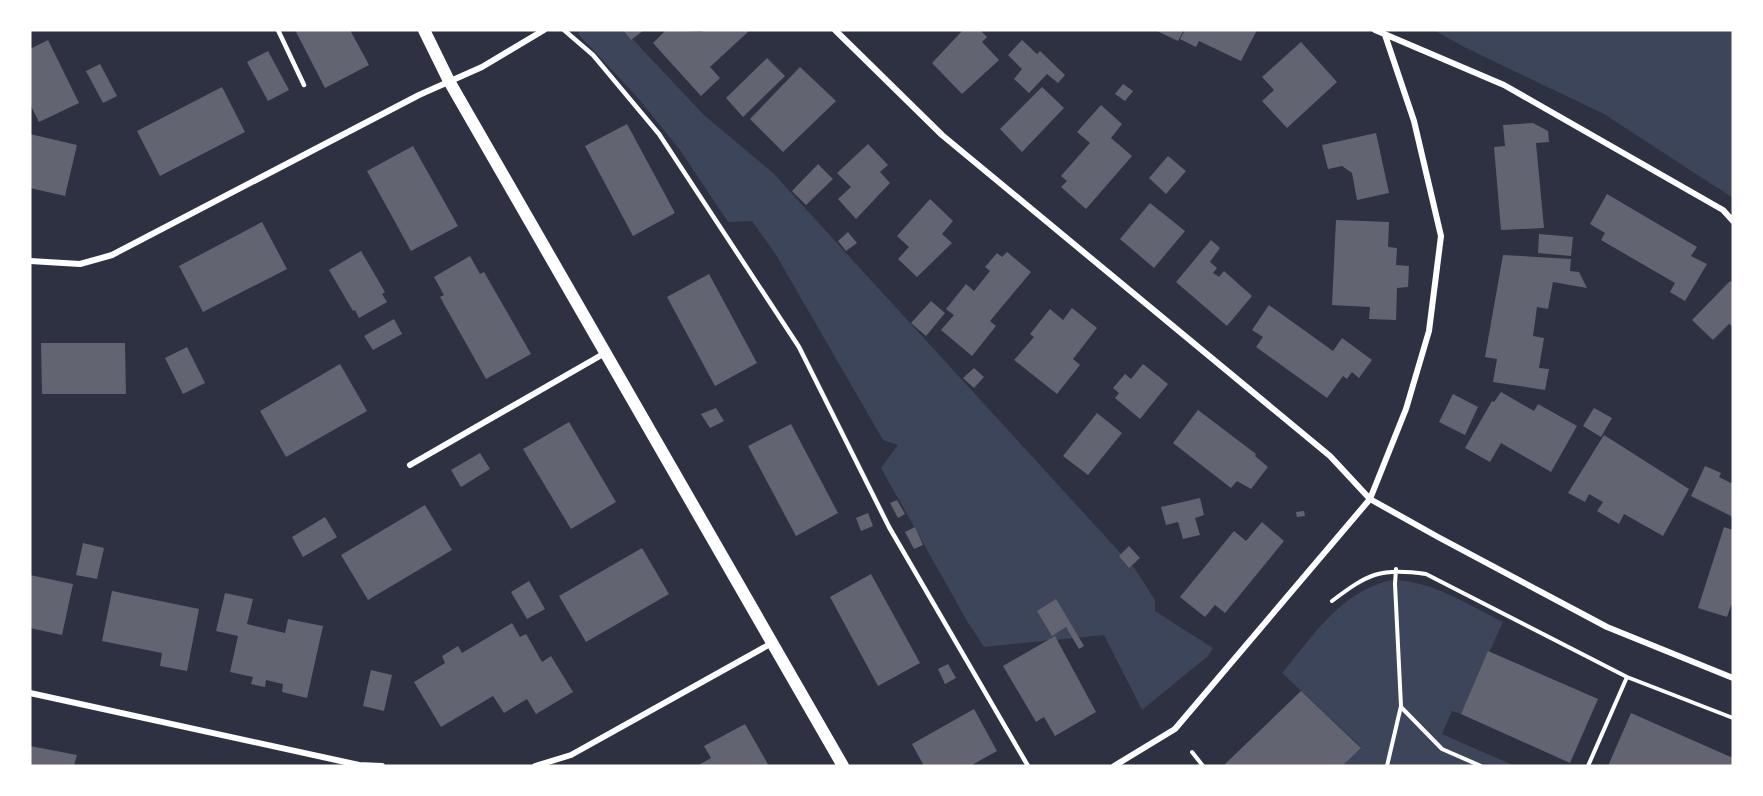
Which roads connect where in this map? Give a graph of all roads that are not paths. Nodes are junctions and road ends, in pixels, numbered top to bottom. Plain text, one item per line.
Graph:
1 (278, 30) edge
2 (424, 30) edge
3 (544, 30) edge
4 (564, 30) edge
5 (835, 30) edge
6 (1375, 30) edge
7 (1383, 33) edge
8 (449, 81) junction
9 (304, 85) dead end
10 (1733, 220) edge
11 (30, 261) edge
12 (605, 354) junction
13 (410, 465) dead end
14 (1370, 500) junction
15 (772, 643) junction
16 (1733, 678) edge
17 (30, 693) edge
18 (359, 765) edge
19 (382, 766) edge
20 (535, 766) edge
21 (843, 766) edge
22 (1028, 766) edge
23 (1114, 766) edge

1 - 9 lane
2 - 8 main road
3 - 8 street
4 - 22 lane
5 - 14 street
6 - 7 street
7 - 10 street
7 - 14 street
8 - 11 street
8 - 12 main road
12 - 13 street
12 - 15 main road
14 - 16 street
14 - 23 street
15 - 20 street
15 - 21 main road
17 - 18 street
18 - 19 street

